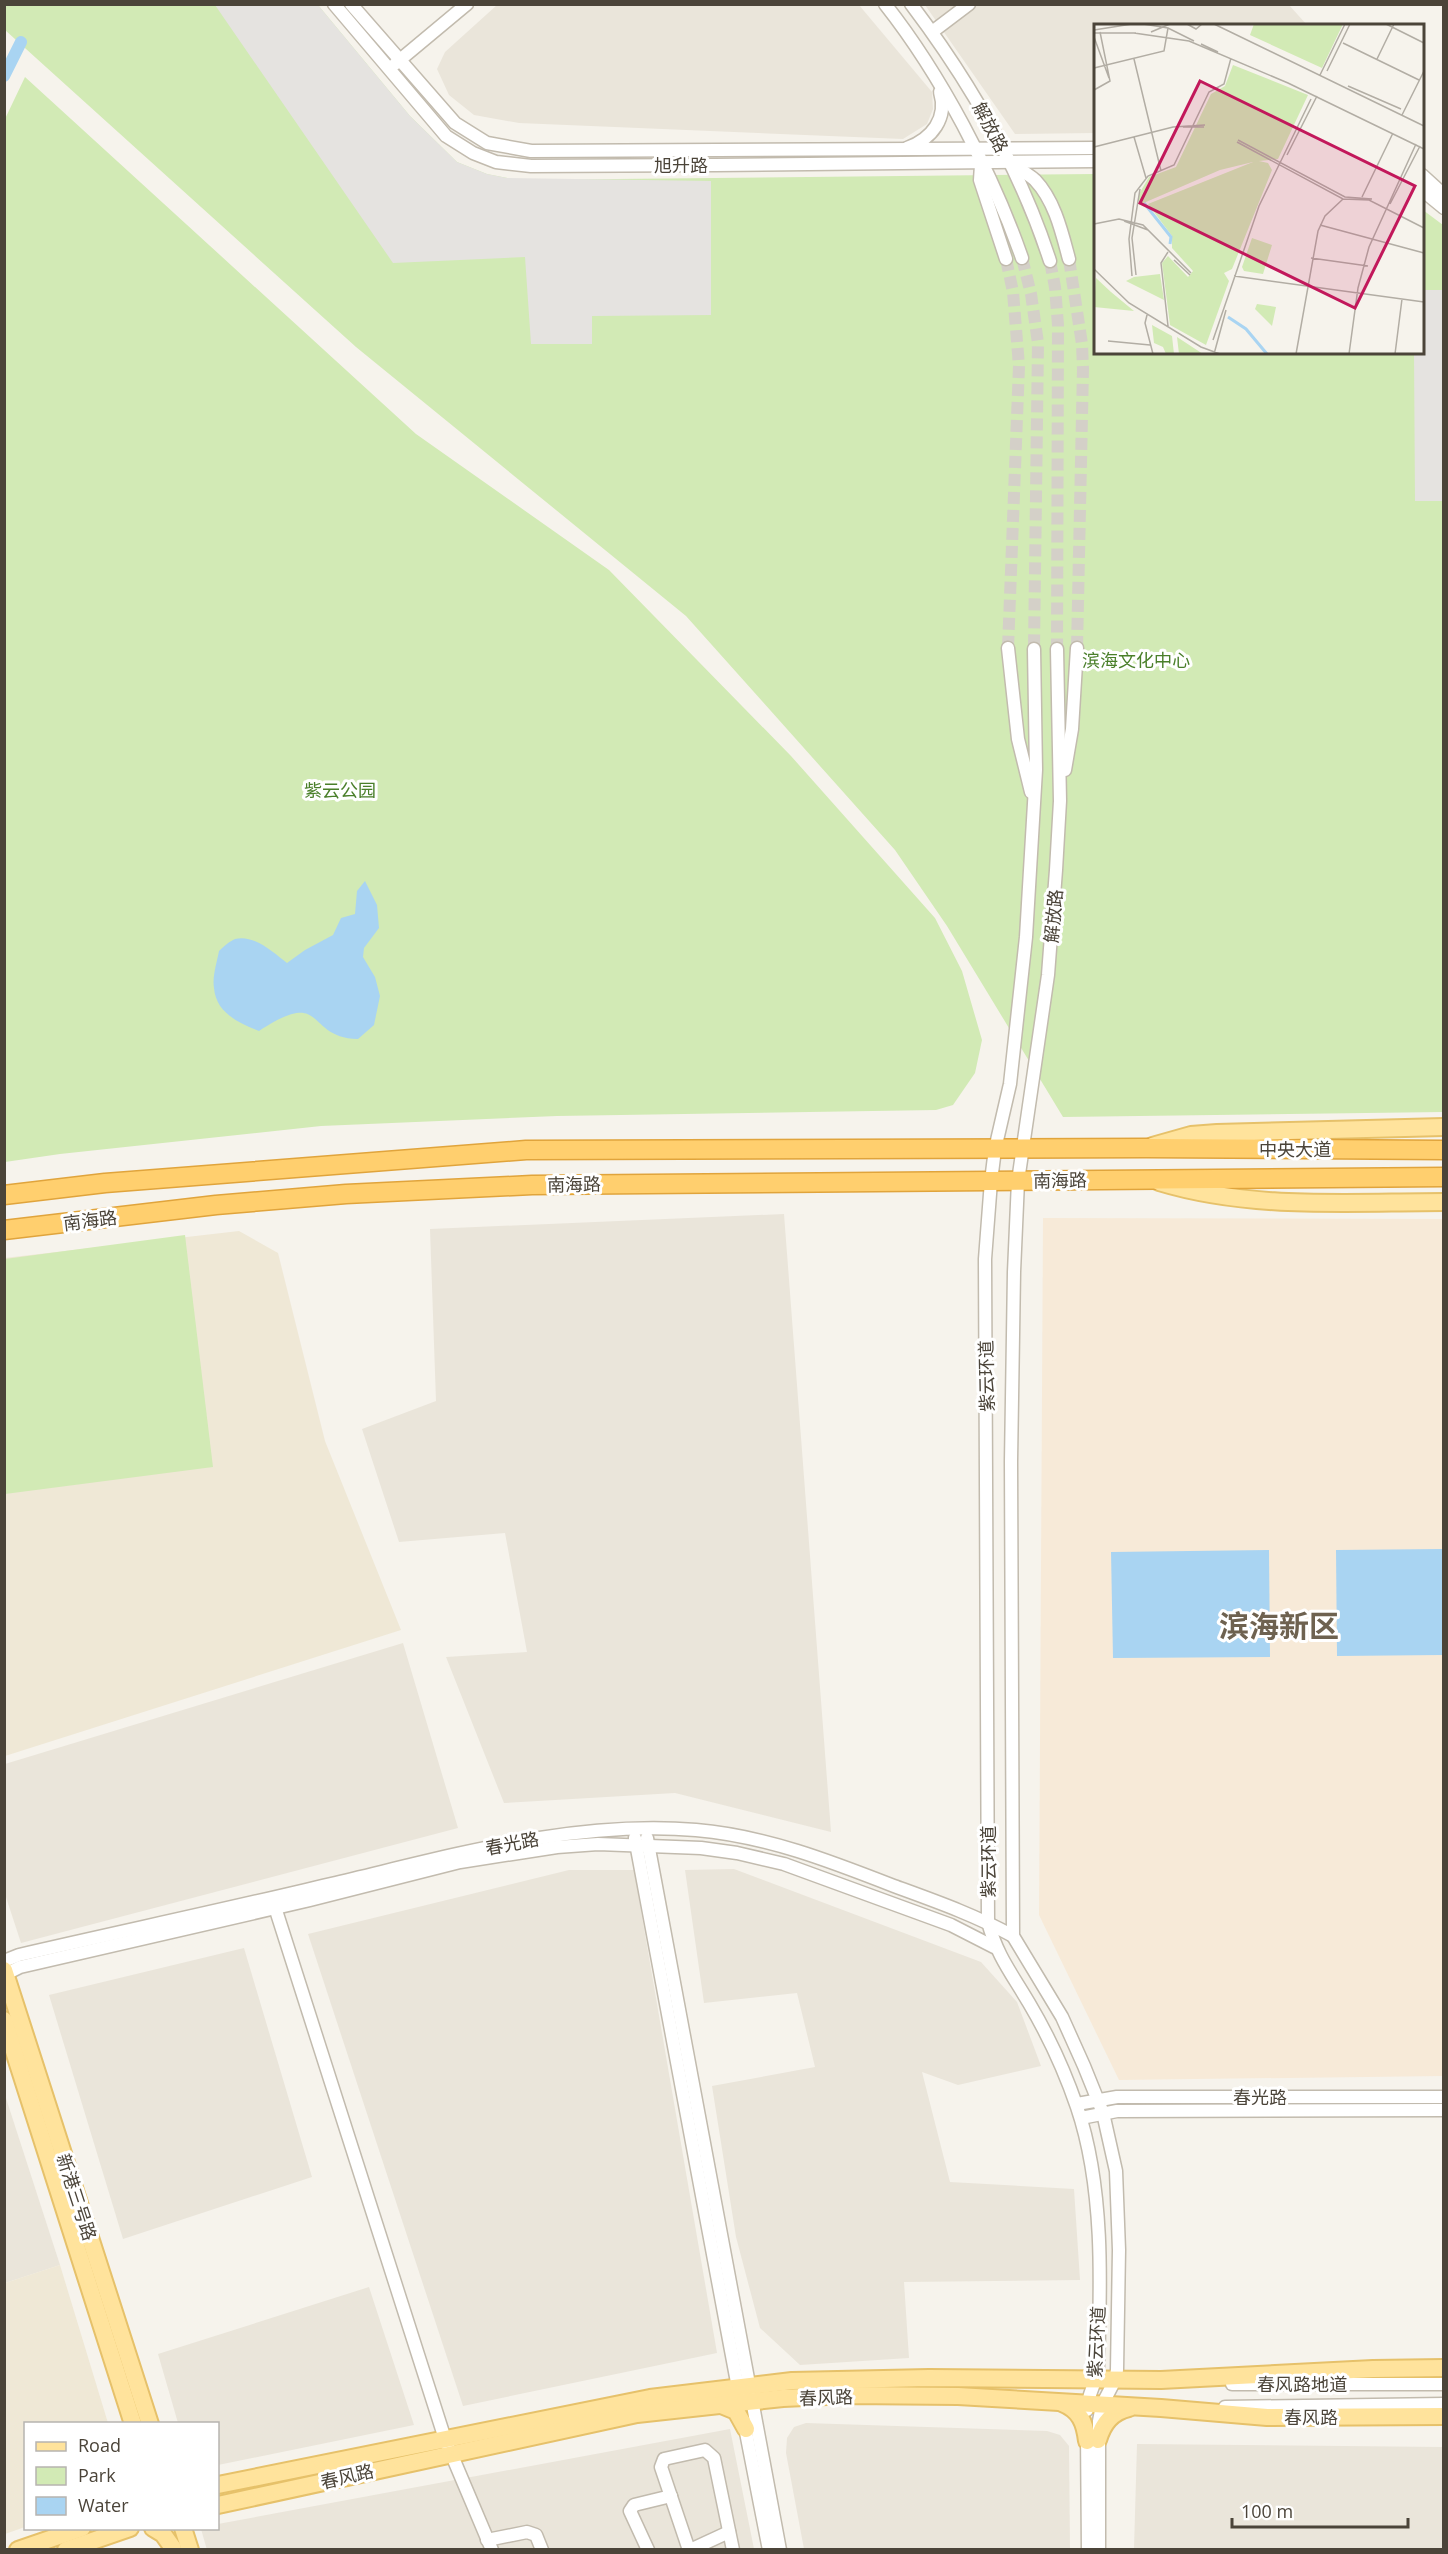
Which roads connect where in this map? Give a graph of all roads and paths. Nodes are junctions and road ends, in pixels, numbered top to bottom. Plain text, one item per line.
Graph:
1 (334, 4) edge
2 (351, 4) edge
3 (467, 4) edge
4 (885, 4) edge
5 (911, 4) edge
6 (969, 4) edge
7 (932, 32) junction
8 (399, 60) junction
9 (389, 69) junction
10 (935, 76) junction
11 (1002, 148) junction
12 (1094, 148) edge
13 (974, 149) junction
14 (899, 150) junction
15 (1094, 160) edge
16 (1009, 162) junction
17 (981, 164) junction
18 (1424, 177) edge
19 (1424, 192) edge
20 (1443, 195) edge
21 (1443, 208) edge
22 (1022, 258) tunnel mouth
23 (1006, 259) tunnel mouth
24 (1069, 259) tunnel mouth
25 (1050, 261) tunnel mouth
26 (1008, 648) tunnel mouth
27 (1077, 648) tunnel mouth
28 (1034, 649) tunnel mouth
29 (1057, 649) tunnel mouth
30 (1060, 801) junction
31 (1034, 805) junction
32 (1443, 1127) edge
33 (1022, 1148) junction
34 (1146, 1148) junction
35 (995, 1149) junction
36 (1443, 1150) edge
37 (1443, 1177) edge
38 (1146, 1179) junction
39 (991, 1181) junction
40 (1018, 1181) junction
41 (4, 1195) edge
42 (1443, 1202) edge
43 (4, 1230) edge
44 (640, 1828) junction
45 (641, 1845) junction
46 (273, 1902) junction
47 (988, 1922) junction
48 (1013, 1936) junction
49 (994, 1947) junction
50 (5, 1970) edge
51 (4, 2020) edge
52 (1443, 2097) edge
53 (1098, 2099) junction
54 (1077, 2104) junction
55 (1443, 2110) edge
56 (1103, 2113) junction
57 (1081, 2118) junction
58 (1443, 2368) edge
59 (1115, 2380) junction
60 (1161, 2380) junction
61 (1096, 2381) junction
62 (1443, 2384) edge
63 (743, 2396) junction
64 (717, 2397) junction
65 (1059, 2402) junction
66 (1443, 2403) edge
67 (1094, 2404) junction
68 (1139, 2407) junction
69 (1161, 2408) junction
70 (1443, 2416) edge
71 (132, 2422) edge
72 (149, 2422) edge
73 (751, 2429) junction
74 (1093, 2440) junction
75 (448, 2446) junction
76 (219, 2485) edge
77 (671, 2496) junction
78 (219, 2505) edge
79 (79, 2530) edge
80 (127, 2530) edge
81 (155, 2530) edge
82 (168, 2530) edge
83 (729, 2532) junction
84 (181, 2541) edge
85 (489, 2545) edge
86 (18, 2550) edge
87 (66, 2550) edge
88 (543, 2550) edge
89 (648, 2550) edge
90 (690, 2550) edge
91 (733, 2550) edge
92 (769, 2550) edge
93 (780, 2550) edge
94 (1088, 2550) edge
95 (1099, 2550) edge

1 - 9 street, 旭升路
2 - 8 street, 旭升路
3 - 8 street
4 - 10 street, 解放路
5 - 7 street, 解放路
6 - 7 street
7 - 11 street, 解放路
8 - 9 street
8 - 14 street, 旭升路
9 - 17 street, 旭升路
10 - 13 street, 解放路
10 - 14 street
11 - 12 street, 旭升路
11 - 13 street, 旭升路
11 - 16 street, 解放路
13 - 14 street, 旭升路
13 - 17 street, 解放路
15 - 16 street, 旭升路
16 - 17 street, 旭升路
16 - 24 street
16 - 25 street, 解放路
17 - 22 street, 解放路
17 - 23 street
18 - 20 street
19 - 21 street
26 - 31 street
27 - 30 street
28 - 31 street, 解放路
29 - 30 street, 解放路
30 - 33 street, 解放路
31 - 35 street, 解放路
32 - 34 main road
33 - 34 highway, 南海路
33 - 35 highway, 南海路
33 - 40 street, 解放路
34 - 36 highway, 中央大道
35 - 39 street, 紫云环道
35 - 41 highway, 南海路
37 - 38 highway, 中央大道
38 - 40 highway, 南海路
38 - 42 main road
39 - 40 highway, 南海路
39 - 43 highway, 南海路
39 - 47 street, 紫云环道
40 - 48 street, 紫云环道
44 - 45 street
44 - 46 street, 春光路
44 - 47 street, 春光路
45 - 46 street, 春光路
45 - 49 street, 春光路
45 - 63 street
46 - 50 street, 春光路
46 - 75 street
47 - 48 street, 春光路
47 - 49 street, 紫云环道
48 - 53 street, 紫云环道
49 - 54 street, 紫云环道
50 - 72 main road, 新港三号路
51 - 71 main road, 新港三号路
52 - 53 street, 春光路
53 - 54 street, 春光路
53 - 56 street, 紫云环道
54 - 57 street, 紫云环道
55 - 56 street, 春光路
56 - 57 street, 春光路
56 - 59 street, 紫云环道
57 - 61 street, 紫云环道
58 - 60 main road, 春风路
59 - 60 main road, 春风路
59 - 61 main road, 春风路
59 - 67 street, 紫云环道
60 - 62 street, 春风路地道
61 - 63 main road, 春风路
61 - 67 street, 紫云环道
63 - 64 main road, 春风路
63 - 65 main road, 春风路
63 - 73 street
64 - 73 main road
64 - 75 main road, 春风路
65 - 67 main road, 春风路
65 - 74 main road
66 - 69 street, 春风路地道
67 - 68 main road, 春风路
67 - 74 street, 紫云环道
68 - 69 main road, 春风路
68 - 74 main road
69 - 70 main road, 春风路
73 - 92 street
73 - 93 street
74 - 94 street, 紫云环道
74 - 95 street, 紫云环道
75 - 76 main road, 春风路
75 - 78 main road, 春风路
75 - 85 street
77 - 83 street
77 - 89 street
77 - 90 street
79 - 86 main road
80 - 87 main road
81 - 84 main road
82 - 84 main road
83 - 90 street
83 - 91 street
85 - 88 street

